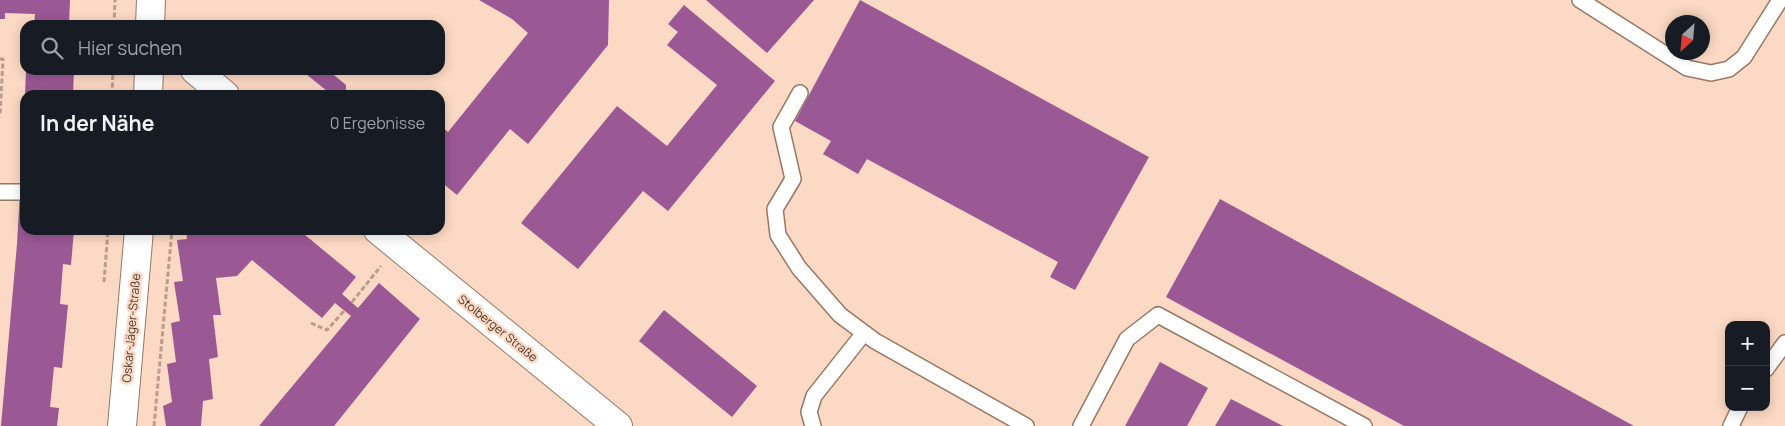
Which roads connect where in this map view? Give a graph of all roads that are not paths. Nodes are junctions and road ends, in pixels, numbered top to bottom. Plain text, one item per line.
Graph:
1 (151, 0) edge
2 (1580, 0) edge
3 (1780, 0) edge
4 (150, 20) edge
5 (149, 75) edge
6 (201, 75) edge
7 (148, 90) edge
8 (219, 90) edge
9 (800, 93) dead end
10 (0, 192) edge
11 (20, 192) edge
12 (139, 235) edge
13 (388, 238) edge
14 (864, 333) junction
15 (1785, 343) edge
16 (1768, 366) edge
17 (1738, 411) edge
18 (1021, 425) edge
19 (122, 426) edge
20 (618, 426) edge
21 (813, 426) edge
22 (1081, 426) edge
23 (1364, 426) edge
24 (1731, 426) edge

1 - 4 street
2 - 3 lane
5 - 7 street
6 - 8 street
9 - 14 lane
10 - 11 lane
12 - 19 street, Oskar-Jäger-Straße
13 - 20 street, Stolberger Straße
14 - 18 lane
14 - 21 lane
15 - 16 lane
17 - 24 lane
22 - 23 lane

